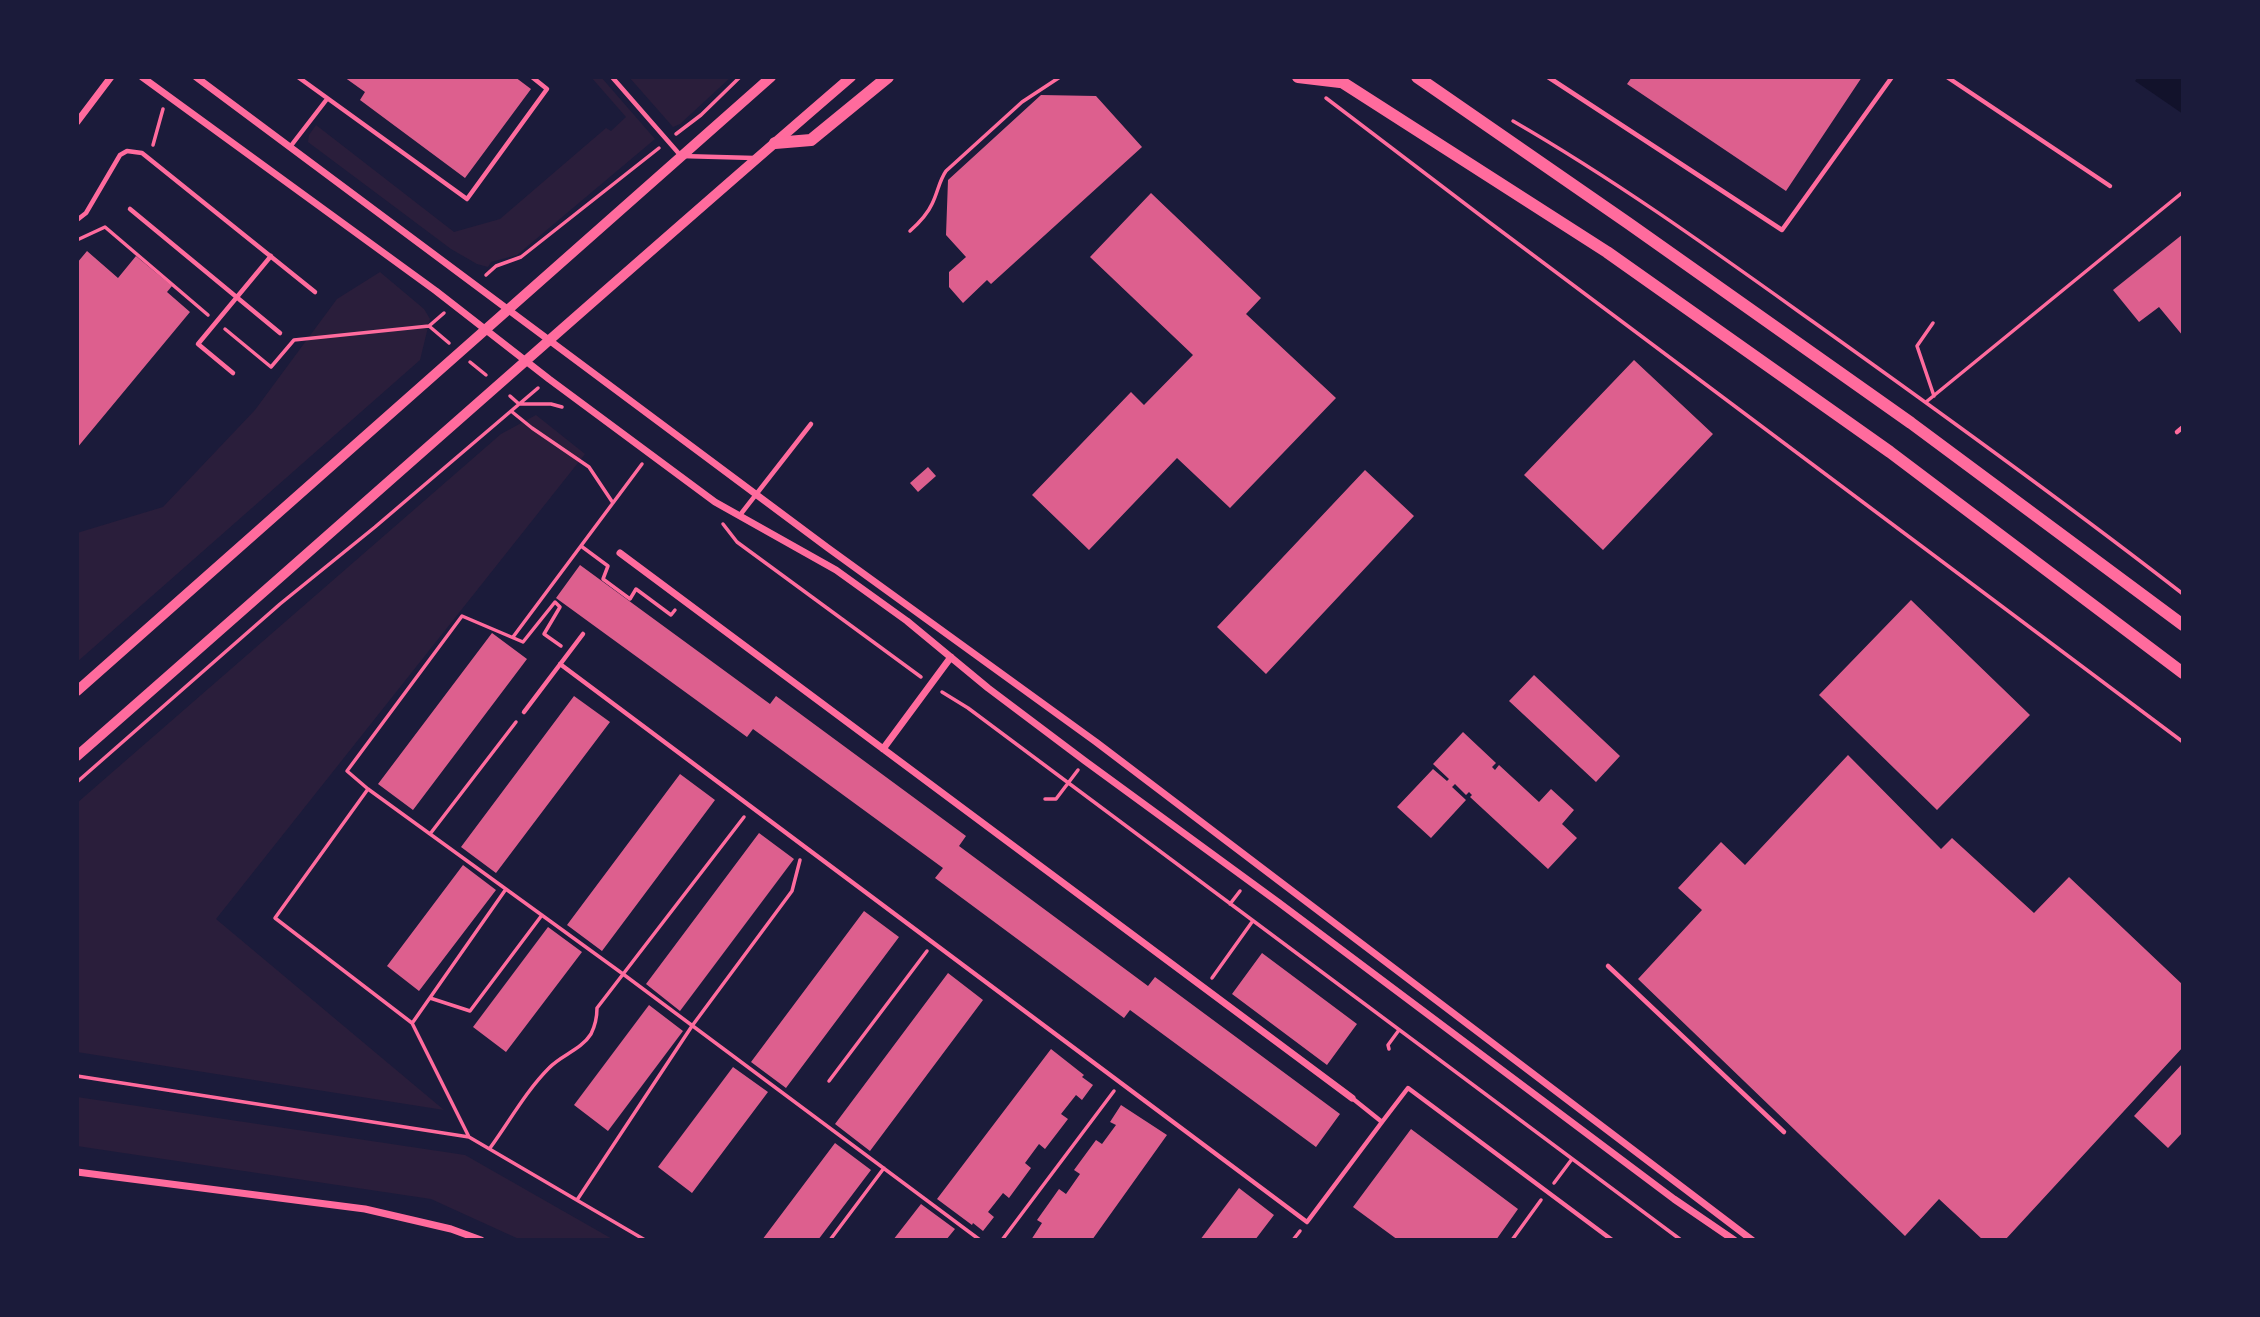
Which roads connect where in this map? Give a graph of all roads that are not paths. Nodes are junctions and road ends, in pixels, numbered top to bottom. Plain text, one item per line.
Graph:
1 (111, 77) edge
2 (142, 77) edge
3 (196, 77) edge
4 (298, 77) edge
5 (532, 77) edge
6 (612, 77) edge
7 (771, 77) edge
8 (851, 77) edge
9 (888, 77) edge
10 (1299, 77) edge
11 (1417, 77) edge
12 (1428, 77) edge
13 (1548, 77) edge
14 (1892, 77) edge
15 (1947, 77) edge
16 (1337, 79) edge
17 (327, 99) junction
18 (77, 122) edge
19 (1483, 124) junction
20 (775, 143) junction
21 (289, 146) junction
22 (681, 156) junction
23 (756, 158) junction
24 (2110, 186) dead end
25 (130, 209) dead end
26 (77, 220) edge
27 (271, 256) junction
28 (315, 292) dead end
29 (236, 297) junction
30 (508, 309) junction
31 (485, 330) junction
32 (280, 333) dead end
33 (550, 341) junction
34 (526, 362) junction
35 (233, 373) dead end
36 (811, 424) dead end
37 (2183, 427) edge
38 (2177, 432) dead end
39 (756, 494) junction
40 (739, 516) junction
41 (620, 553) dead end
42 (2183, 625) edge
43 (583, 634) dead end
44 (951, 657) junction
45 (560, 664) junction
46 (2183, 673) edge
47 (77, 691) edge
48 (524, 712) road end
49 (883, 749) junction
50 (77, 756) edge
51 (1608, 966) dead end
52 (1352, 1098) joint
53 (1382, 1122) junction
54 (1784, 1132) dead end
55 (77, 1172) edge
56 (1736, 1228) junction
57 (1730, 1239) edge
58 (481, 1240) edge
59 (1612, 1240) edge
60 (1752, 1240) edge

1 - 18 street
2 - 31 street
3 - 21 street
4 - 17 lane
5 - 17 lane
6 - 22 lane
7 - 22 street
8 - 20 street
9 - 20 main road
10 - 16 main road
11 - 19 main road
12 - 19 main road
13 - 14 lane
15 - 24 lane
16 - 46 main road
17 - 21 lane
19 - 42 main road
20 - 23 street
21 - 30 street
22 - 23 lane
22 - 30 street
23 - 33 street
25 - 29 lane
26 - 27 lane
27 - 28 lane
27 - 29 lane
29 - 32 lane
29 - 35 lane
30 - 31 street
30 - 33 street
31 - 34 street
31 - 47 street
33 - 34 street
33 - 39 street
34 - 40 street
34 - 50 street
36 - 39 lane
37 - 38 lane
39 - 40 lane
39 - 56 street
40 - 44 street
41 - 49 street
43 - 45 lane
44 - 49 street
44 - 57 street
45 - 48 lane
45 - 53 lane
49 - 52 street
51 - 54 lane
52 - 53 lane
53 - 59 lane
55 - 58 street
56 - 57 street
56 - 60 street

